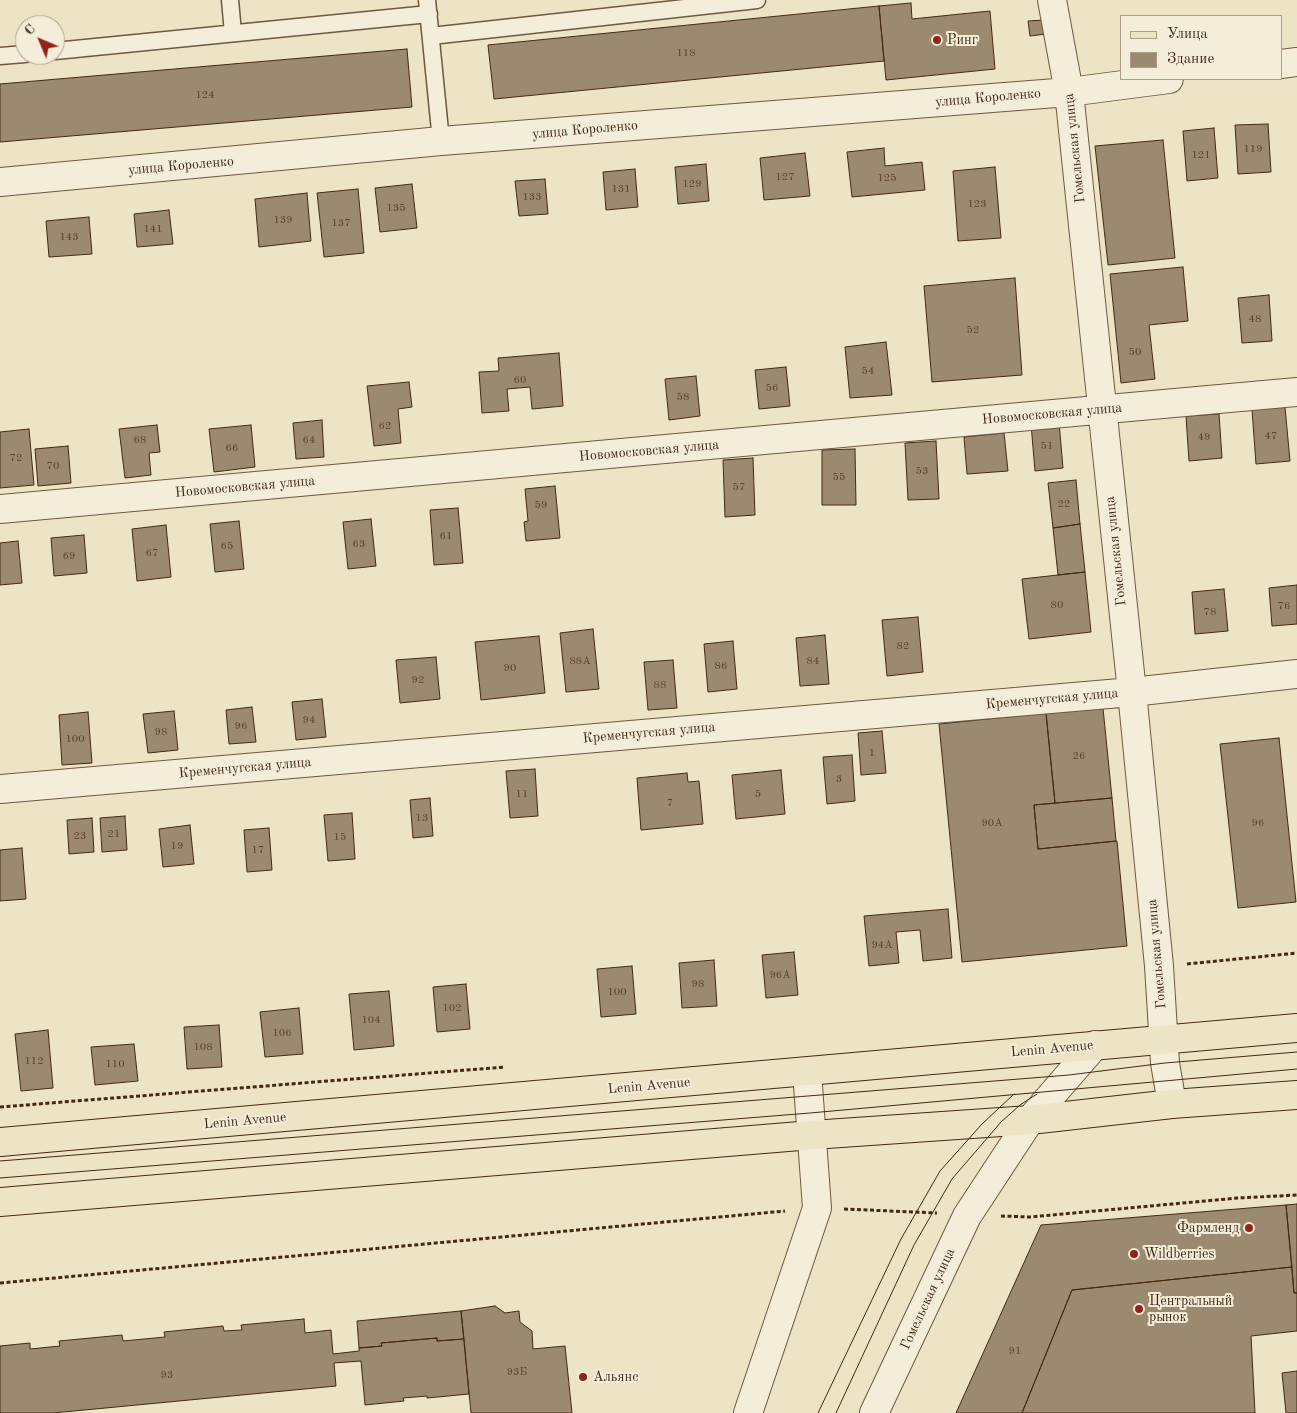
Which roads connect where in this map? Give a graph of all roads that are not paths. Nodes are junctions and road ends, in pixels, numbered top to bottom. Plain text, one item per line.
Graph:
1 (230, 0) edge
2 (757, 0) edge
3 (1052, 0) edge
4 (428, 7) edge
5 (233, 33) junction
6 (431, 36) junction
7 (65, 50) edge
8 (15, 55) edge
9 (0, 56) edge
10 (1297, 62) edge
11 (1282, 64) edge
12 (1161, 80) edge
13 (1069, 92) junction
14 (441, 142) junction
15 (0, 182) edge
16 (1297, 392) edge
17 (1101, 410) junction
18 (0, 509) edge
19 (1297, 674) edge
20 (1132, 692) junction
21 (0, 789) edge
22 (1297, 1028) edge
23 (1164, 1041) junction
24 (1095, 1045) junction
25 (807, 1072) junction
26 (1297, 1095) edge
27 (1172, 1104) junction
28 (1030, 1120) junction
29 (812, 1135) junction
30 (0, 1142) edge
31 (0, 1202) edge
32 (748, 1413) edge
33 (874, 1413) edge

1 - 5 lane
2 - 6 lane
3 - 13 street, Гомельская улица
4 - 5 lane
4 - 6 lane
5 - 7 lane
6 - 14 lane
8 - 9 lane
10 - 11 street
12 - 13 street, улица Короленко
13 - 14 street, улица Короленко
13 - 17 street, Гомельская улица
14 - 15 street, улица Короленко
16 - 17 street, Новомосковская улица
17 - 18 street, Новомосковская улица
17 - 20 street, Гомельская улица
19 - 20 street, Кременчугская улица
20 - 21 street, Кременчугская улица
20 - 23 street, Гомельская улица
22 - 23 main road, Lenin Avenue
23 - 24 main road, Lenin Avenue
23 - 27 street, Гомельская улица
24 - 25 main road, Lenin Avenue
24 - 28 street, Гомельская улица
25 - 29 street
25 - 30 main road, Lenin Avenue
26 - 27 main road
27 - 28 main road
28 - 29 main road
28 - 33 street, Гомельская улица
29 - 31 main road
29 - 32 street

